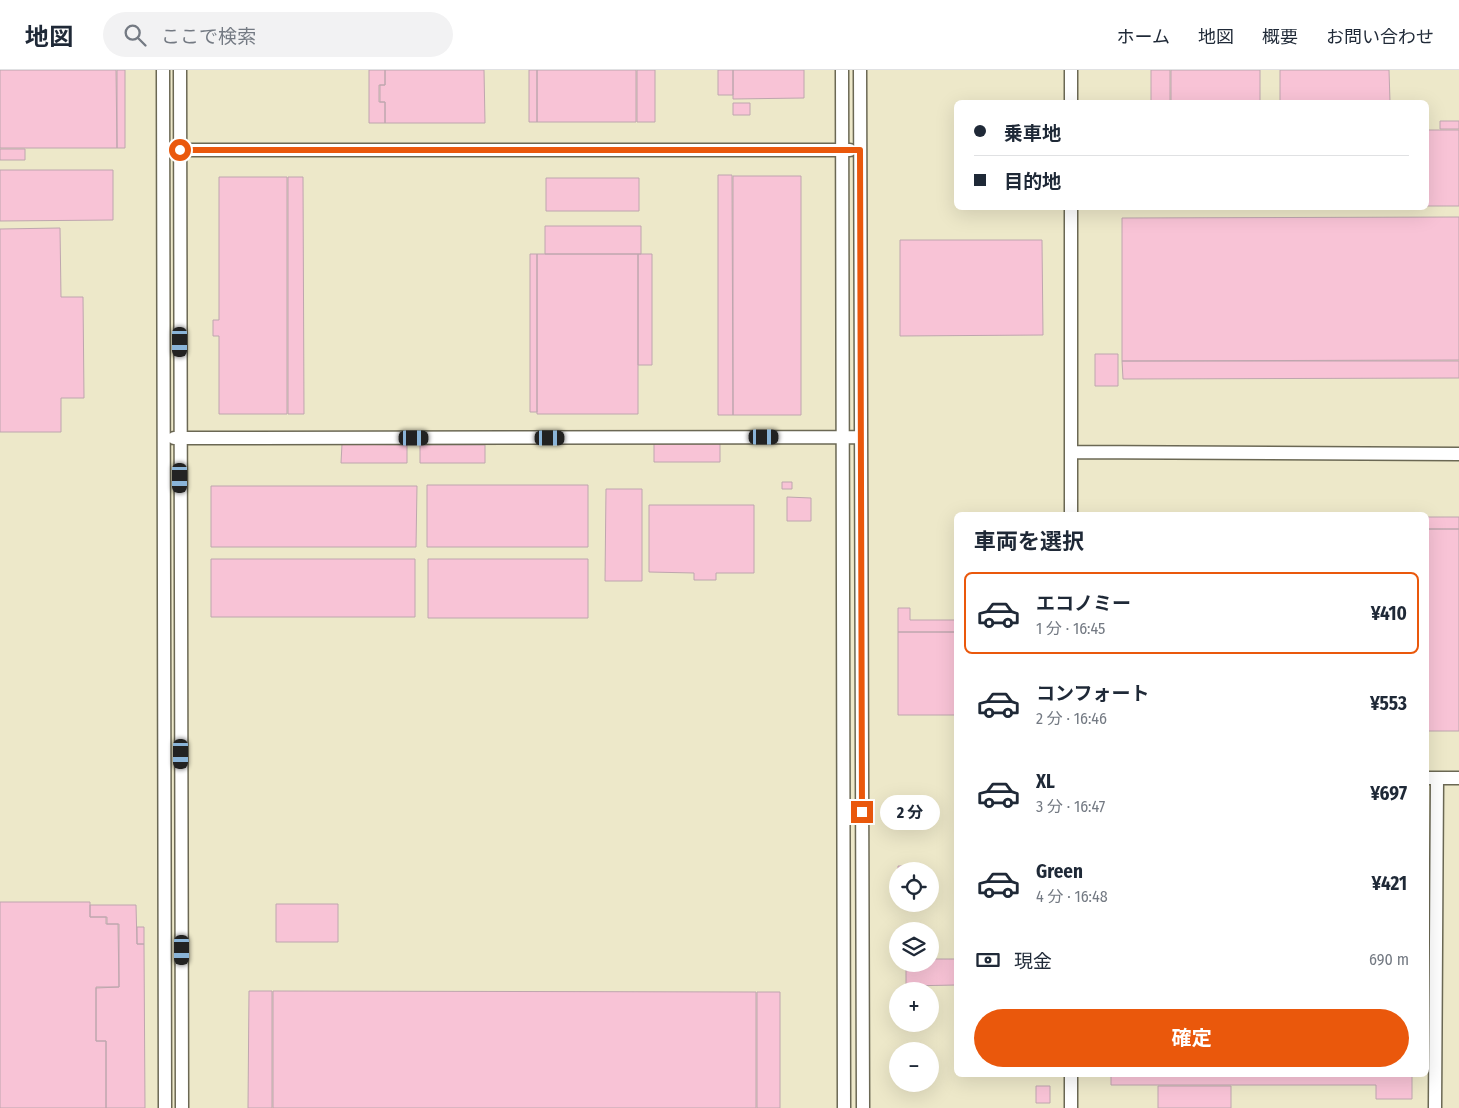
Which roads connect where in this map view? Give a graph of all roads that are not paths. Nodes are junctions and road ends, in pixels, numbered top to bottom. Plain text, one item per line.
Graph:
1 (163, 70) edge
2 (180, 70) edge
3 (842, 70) edge
4 (860, 70) edge
5 (1071, 70) edge
6 (1071, 100) edge
7 (163, 150) junction
8 (180, 150) junction
9 (842, 150) junction
10 (860, 150) junction
11 (1071, 210) edge
12 (842, 437) junction
13 (861, 437) junction
14 (180, 438) junction
15 (164, 439) junction
16 (1072, 452) junction
17 (1459, 454) edge
18 (1072, 512) edge
19 (1432, 778) edge
20 (1459, 778) edge
21 (1071, 1077) edge
22 (165, 1108) edge
23 (182, 1108) edge
24 (844, 1108) edge
25 (863, 1108) edge
26 (1071, 1108) edge
27 (1435, 1108) edge

1 - 7 street
2 - 8 street
3 - 9 street
4 - 10 street
5 - 6 street
7 - 8 street
7 - 15 street
8 - 9 street
8 - 14 street
9 - 10 street
9 - 12 street
10 - 13 street
11 - 16 street
12 - 13 street
12 - 14 street
12 - 24 street
13 - 25 street
14 - 15 street
14 - 23 street
15 - 22 street
16 - 17 street
16 - 18 street
19 - 20 street
19 - 27 street
21 - 26 street

